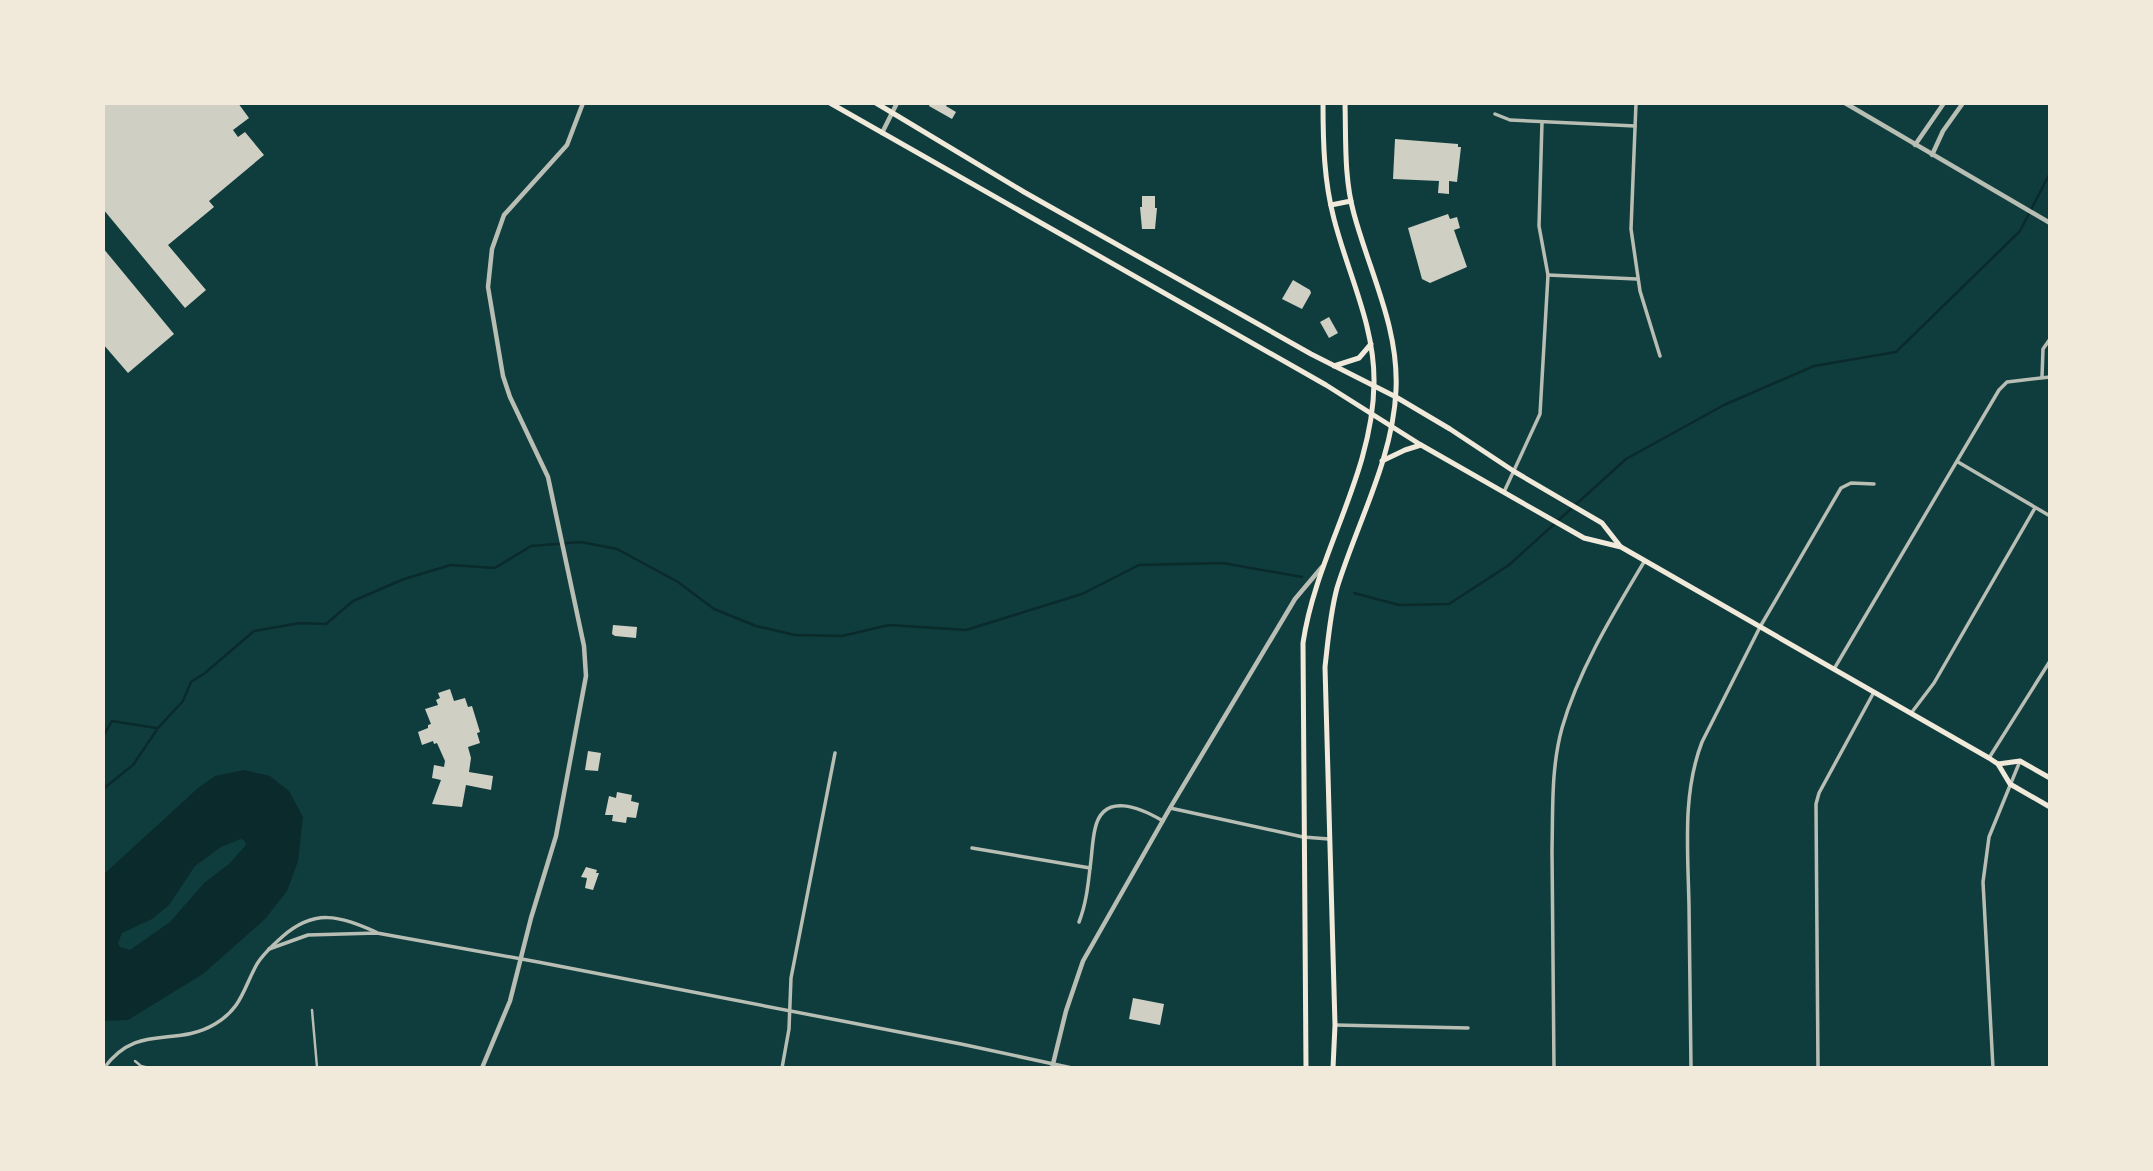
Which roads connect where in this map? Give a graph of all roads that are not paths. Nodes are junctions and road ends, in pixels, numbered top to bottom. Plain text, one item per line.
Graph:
1 (583, 103) edge
2 (830, 103) edge
3 (876, 103) edge
4 (897, 103) edge
5 (1323, 103) edge
6 (1345, 103) edge
7 (1636, 103) edge
8 (1845, 103) edge
9 (1944, 103) edge
10 (1962, 103) edge
11 (892, 113) junction
12 (1495, 114) dead end
13 (1542, 121) junction
14 (1635, 126) junction
15 (882, 133) junction
16 (1915, 145) junction
17 (1932, 155) junction
18 (1351, 201) junction
19 (1331, 205) junction
20 (2050, 223) edge
21 (1548, 275) junction
22 (1638, 279) junction
23 (2050, 340) edge
24 (1371, 344) junction
25 (1660, 356) dead end
26 (1334, 366) junction
27 (2042, 377) junction
28 (2050, 377) edge
29 (1374, 387) junction
30 (1396, 397) junction
31 (1372, 415) junction
32 (1391, 426) junction
33 (1421, 445) junction
34 (1382, 461) junction
35 (1958, 462) junction
36 (1515, 472) junction
37 (1874, 484) dead end
38 (1504, 492) junction
39 (2035, 508) junction
40 (2050, 516) edge
41 (1621, 547) junction
42 (1645, 560) junction
43 (1322, 566) junction
44 (1760, 627) junction
45 (2050, 661) edge
46 (1834, 669) junction
47 (1874, 692) junction
48 (1911, 714) junction
49 (835, 754) dead end
50 (1989, 758) junction
51 (2020, 761) junction
52 (1998, 764) junction
53 (2050, 778) edge
54 (2010, 784) junction
55 (2050, 807) edge
56 (1170, 808) junction
57 (1163, 821) junction
58 (1303, 837) junction
59 (1329, 839) junction
60 (972, 848) dead end
61 (1090, 868) junction
62 (1079, 922) dead end
63 (377, 933) junction
64 (269, 949) junction
65 (521, 959) junction
66 (312, 1010) dead end
67 (789, 1011) junction
68 (1335, 1025) junction
69 (1468, 1028) dead end
70 (135, 1061) dead end
71 (1052, 1066) edge
72 (104, 1068) edge
73 (149, 1068) edge
74 (316, 1068) edge
75 (328, 1068) edge
76 (482, 1068) edge
77 (782, 1068) edge
78 (1072, 1068) edge
79 (1306, 1068) edge
80 (1333, 1068) edge
81 (1554, 1068) edge
82 (1691, 1068) edge
83 (1818, 1068) edge
84 (1993, 1068) edge

1 - 65 street
2 - 15 main road
3 - 11 main road
4 - 11 street
5 - 19 main road
6 - 18 main road
7 - 14 street
8 - 16 street
9 - 16 street
10 - 17 street
11 - 15 street
11 - 26 main road
12 - 13 street
13 - 14 street
13 - 21 street
14 - 22 street
15 - 31 main road
16 - 17 street
17 - 20 street
18 - 19 main road
18 - 30 main road
19 - 24 main road
21 - 22 street
21 - 36 street
22 - 25 street
23 - 27 street
24 - 26 main road
24 - 29 main road
26 - 29 main road
27 - 28 street
27 - 35 street
29 - 30 main road
29 - 31 main road
30 - 32 main road
30 - 36 main road
31 - 32 main road
31 - 43 main road
32 - 33 main road
32 - 34 main road
33 - 34 main road
33 - 38 main road
34 - 59 main road
35 - 39 street
35 - 46 street
36 - 38 street
36 - 41 main road
37 - 44 street
38 - 41 main road
39 - 40 street
39 - 48 street
41 - 42 main road
42 - 44 main road
42 - 81 street
43 - 56 street
43 - 58 main road
44 - 46 main road
44 - 82 street
45 - 50 street
46 - 47 main road
47 - 48 main road
47 - 83 street
48 - 50 main road
49 - 67 street
50 - 52 main road
51 - 52 main road
51 - 53 main road
51 - 54 street
52 - 54 main road
54 - 55 main road
54 - 84 street
56 - 57 street
56 - 58 street
57 - 61 street
57 - 71 street
58 - 59 street
58 - 79 main road
59 - 68 main road
60 - 61 street
61 - 62 street
63 - 64 street
63 - 64 street
63 - 65 street
64 - 72 street
65 - 67 street
65 - 76 street
66 - 74 street
67 - 71 street
67 - 77 street
68 - 69 street
68 - 80 main road
70 - 73 street
71 - 78 street
74 - 75 street

